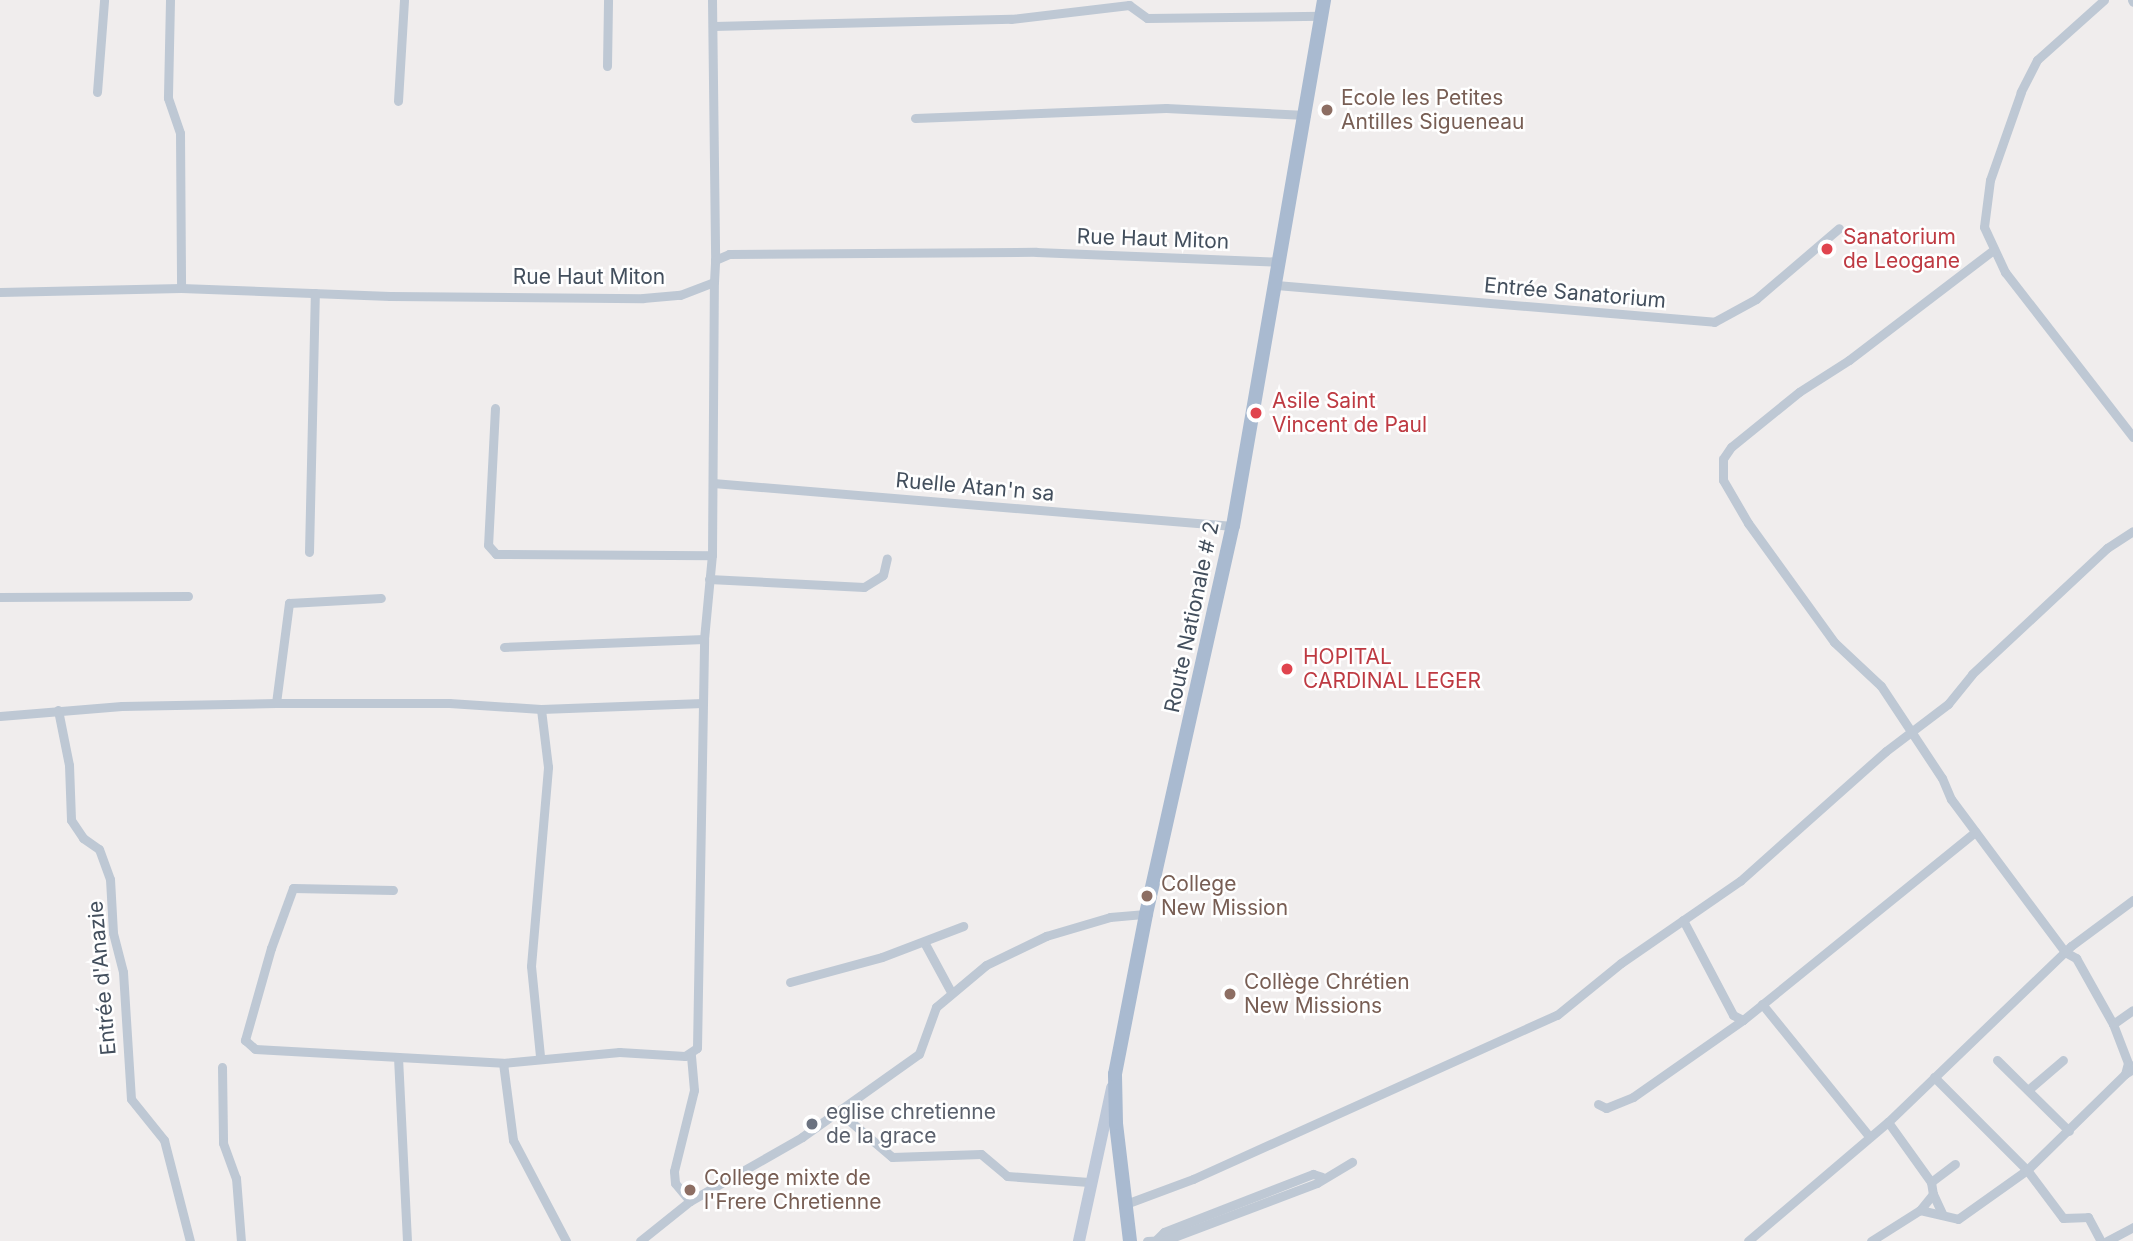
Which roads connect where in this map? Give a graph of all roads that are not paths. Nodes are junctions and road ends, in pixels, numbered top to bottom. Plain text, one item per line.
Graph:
1 (104, 0) edge
2 (170, 0) edge
3 (404, 0) edge
4 (608, 0) edge
5 (712, 0) edge
6 (1324, 0) edge
7 (2104, 0) edge
8 (1321, 16) junction
9 (714, 26) junction
10 (607, 66) dead end
11 (97, 92) dead end
12 (398, 101) dead end
13 (1306, 115) junction
14 (915, 118) dead end
15 (1839, 228) dead end
16 (1992, 251) junction
17 (715, 260) junction
18 (1280, 262) junction
19 (714, 282) junction
20 (1276, 285) junction
21 (181, 288) junction
22 (0, 292) edge
23 (316, 293) junction
24 (495, 408) dead end
25 (2130, 426) edge
26 (2133, 437) edge
27 (713, 483) junction
28 (1233, 526) junction
29 (2133, 531) edge
30 (309, 552) dead end
31 (712, 555) junction
32 (887, 558) dead end
33 (709, 579) junction
34 (188, 596) dead end
35 (0, 597) edge
36 (381, 598) dead end
37 (704, 639) junction
38 (504, 646) dead end
39 (276, 703) junction
40 (703, 703) junction
41 (541, 709) junction
42 (58, 710) junction
43 (0, 716) edge
44 (1912, 732) junction
45 (1975, 832) junction
46 (393, 890) dead end
47 (2133, 900) edge
48 (1146, 914) junction
49 (1683, 920) junction
50 (963, 926) dead end
51 (924, 942) junction
52 (2065, 952) junction
53 (790, 982) dead end
54 (951, 992) junction
55 (1762, 1004) junction
56 (2133, 1010) edge
57 (1743, 1020) junction
58 (2113, 1024) junction
59 (691, 1054) junction
60 (540, 1056) junction
61 (398, 1057) junction
62 (1997, 1060) dead end
63 (2063, 1060) dead end
64 (503, 1063) junction
65 (222, 1067) dead end
66 (2129, 1071) edge
67 (1115, 1074) junction
68 (1934, 1077) junction
69 (2028, 1090) junction
70 (1598, 1104) dead end
71 (838, 1111) junction
72 (1888, 1122) junction
73 (2069, 1131) junction
74 (1870, 1136) junction
75 (1352, 1161) dead end
76 (1955, 1164) dead end
77 (2027, 1170) junction
78 (1089, 1182) junction
79 (1931, 1182) junction
80 (1933, 1194) junction
81 (690, 1200) junction
82 (1123, 1205) junction
83 (1920, 1210) junction
84 (1943, 1214) junction
85 (2133, 1227) edge
86 (642, 1240) edge
87 (1152, 1240) edge
88 (190, 1241) edge
89 (241, 1241) edge
90 (407, 1241) edge
91 (566, 1241) edge
92 (1079, 1241) edge
93 (1130, 1241) edge
94 (1748, 1241) edge
95 (1871, 1241) edge
96 (2101, 1241) edge
97 (2107, 1241) edge

1 - 11 street
2 - 21 street
3 - 12 street
4 - 10 street
5 - 9 street
6 - 8 main road, Route Nationale # 2
7 - 16 street
8 - 9 street
8 - 13 main road, Route Nationale # 2
9 - 17 street
13 - 14 street
13 - 18 main road, Route Nationale # 2
15 - 20 street, Entrée Sanatorium
16 - 25 street
16 - 44 street
17 - 18 street, Rue Haut Miton
17 - 19 street
18 - 20 main road, Route Nationale # 2
19 - 23 street, Rue Haut Miton
19 - 27 street
20 - 28 main road, Route Nationale # 2
21 - 22 street, Rue Haut Miton
21 - 23 street, Rue Haut Miton
23 - 30 street
24 - 31 street
25 - 26 street
27 - 28 street, Ruelle Atan'n sa
27 - 31 street
28 - 48 main road, Route Nationale # 2
29 - 44 street
31 - 33 street
32 - 33 street
33 - 37 street
34 - 35 street
36 - 39 street
37 - 38 street
37 - 40 street
39 - 41 street
39 - 42 street
40 - 41 street
40 - 59 street
41 - 60 street
42 - 43 street
42 - 88 street, Entrée d'Anazie
44 - 45 street
44 - 49 street
45 - 52 street
45 - 55 street
46 - 61 street
47 - 52 street
48 - 54 street
48 - 67 main road, Route Nationale # 2
49 - 57 street
49 - 82 street
50 - 51 street
51 - 53 street
51 - 54 street
52 - 58 street
52 - 68 street
54 - 71 street
55 - 57 street
55 - 74 street
56 - 58 street
57 - 70 street
58 - 66 street
59 - 60 street
59 - 81 street
60 - 64 street
61 - 64 street
61 - 90 street
62 - 69 street
63 - 69 street
64 - 91 street
65 - 89 street
66 - 73 street
67 - 78 main road
67 - 82 main road, Route Nationale # 2
68 - 72 street
68 - 77 street
69 - 73 street
71 - 78 street
71 - 81 street
72 - 74 street
72 - 79 street
73 - 77 street
74 - 94 street
75 - 87 street
76 - 79 street
77 - 84 street
77 - 96 street
78 - 92 main road
79 - 80 street
80 - 83 street
80 - 84 street
81 - 86 street
82 - 93 main road, Route Nationale # 2
83 - 84 street
83 - 95 street
85 - 97 street

